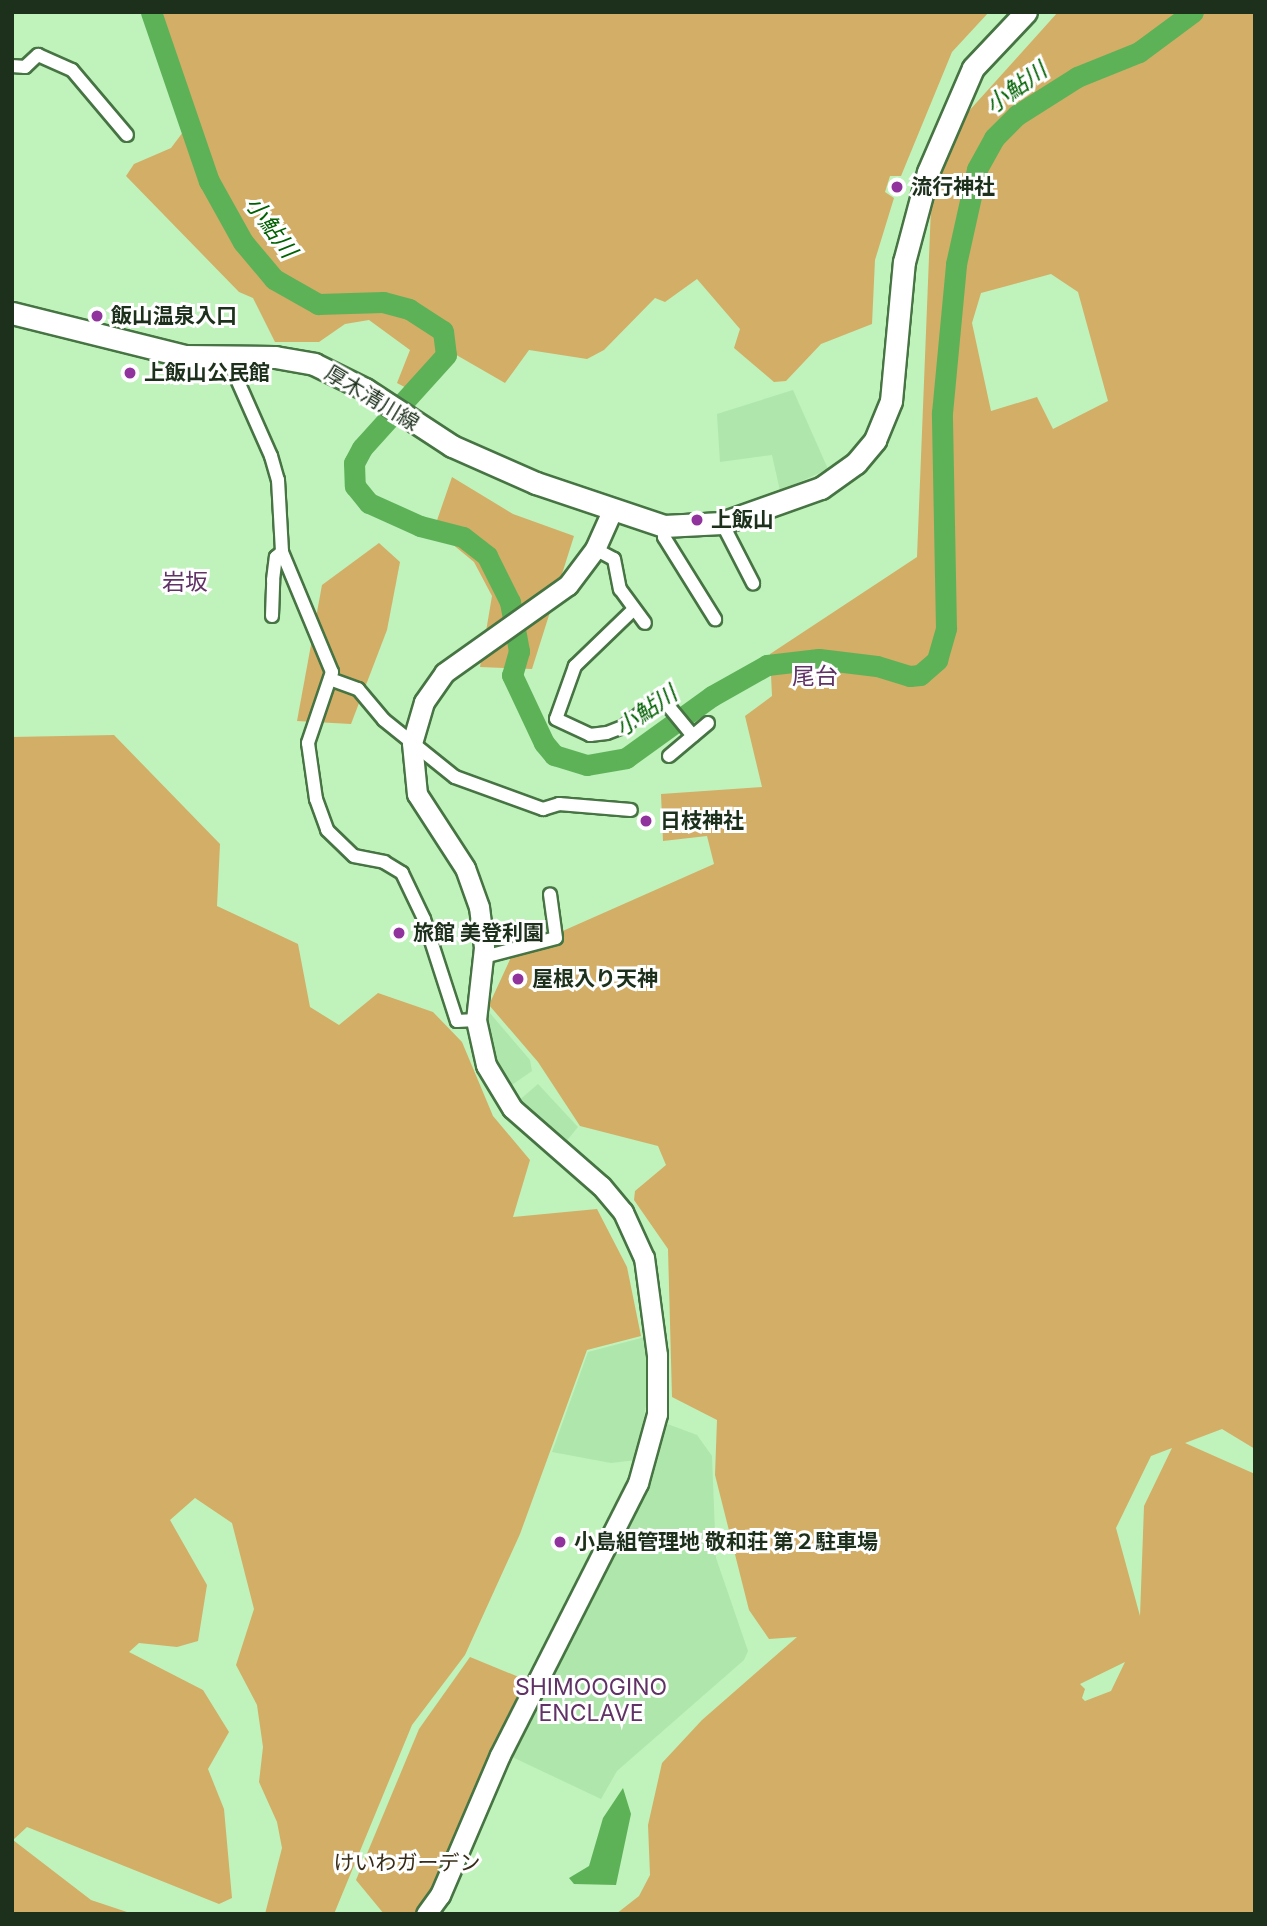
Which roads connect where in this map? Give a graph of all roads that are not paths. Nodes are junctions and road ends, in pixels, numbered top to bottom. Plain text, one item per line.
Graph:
1 (1026, 12) edge
2 (12, 66) edge
3 (127, 135) dead end
4 (12, 313) edge
5 (228, 359) junction
6 (612, 512) junction
7 (722, 523) junction
8 (670, 526) junction
9 (604, 546) junction
10 (282, 552) junction
11 (614, 559) junction
12 (753, 583) dead end
13 (633, 610) junction
14 (272, 616) dead end
15 (715, 619) dead end
16 (645, 624) dead end
17 (330, 678) junction
18 (708, 723) dead end
19 (692, 734) junction
20 (412, 743) junction
21 (669, 756) dead end
22 (631, 810) dead end
23 (550, 894) dead end
24 (484, 957) junction
25 (476, 1020) junction
26 (426, 1914) edge

1 - 7 main road
2 - 3 street
4 - 5 main road, 厚木清川線
5 - 6 main road, 厚木清川線
5 - 10 street
6 - 8 main road, 厚木清川線
6 - 9 street
7 - 8 main road, 厚木清川線
7 - 12 street
8 - 15 street
9 - 11 street
9 - 11 street
9 - 20 street
10 - 14 street
10 - 17 street
11 - 13 street
13 - 16 street
13 - 19 street
17 - 20 street
17 - 25 street
18 - 19 street
19 - 21 street
20 - 22 street
20 - 24 street
23 - 24 street
24 - 25 street
25 - 26 street

